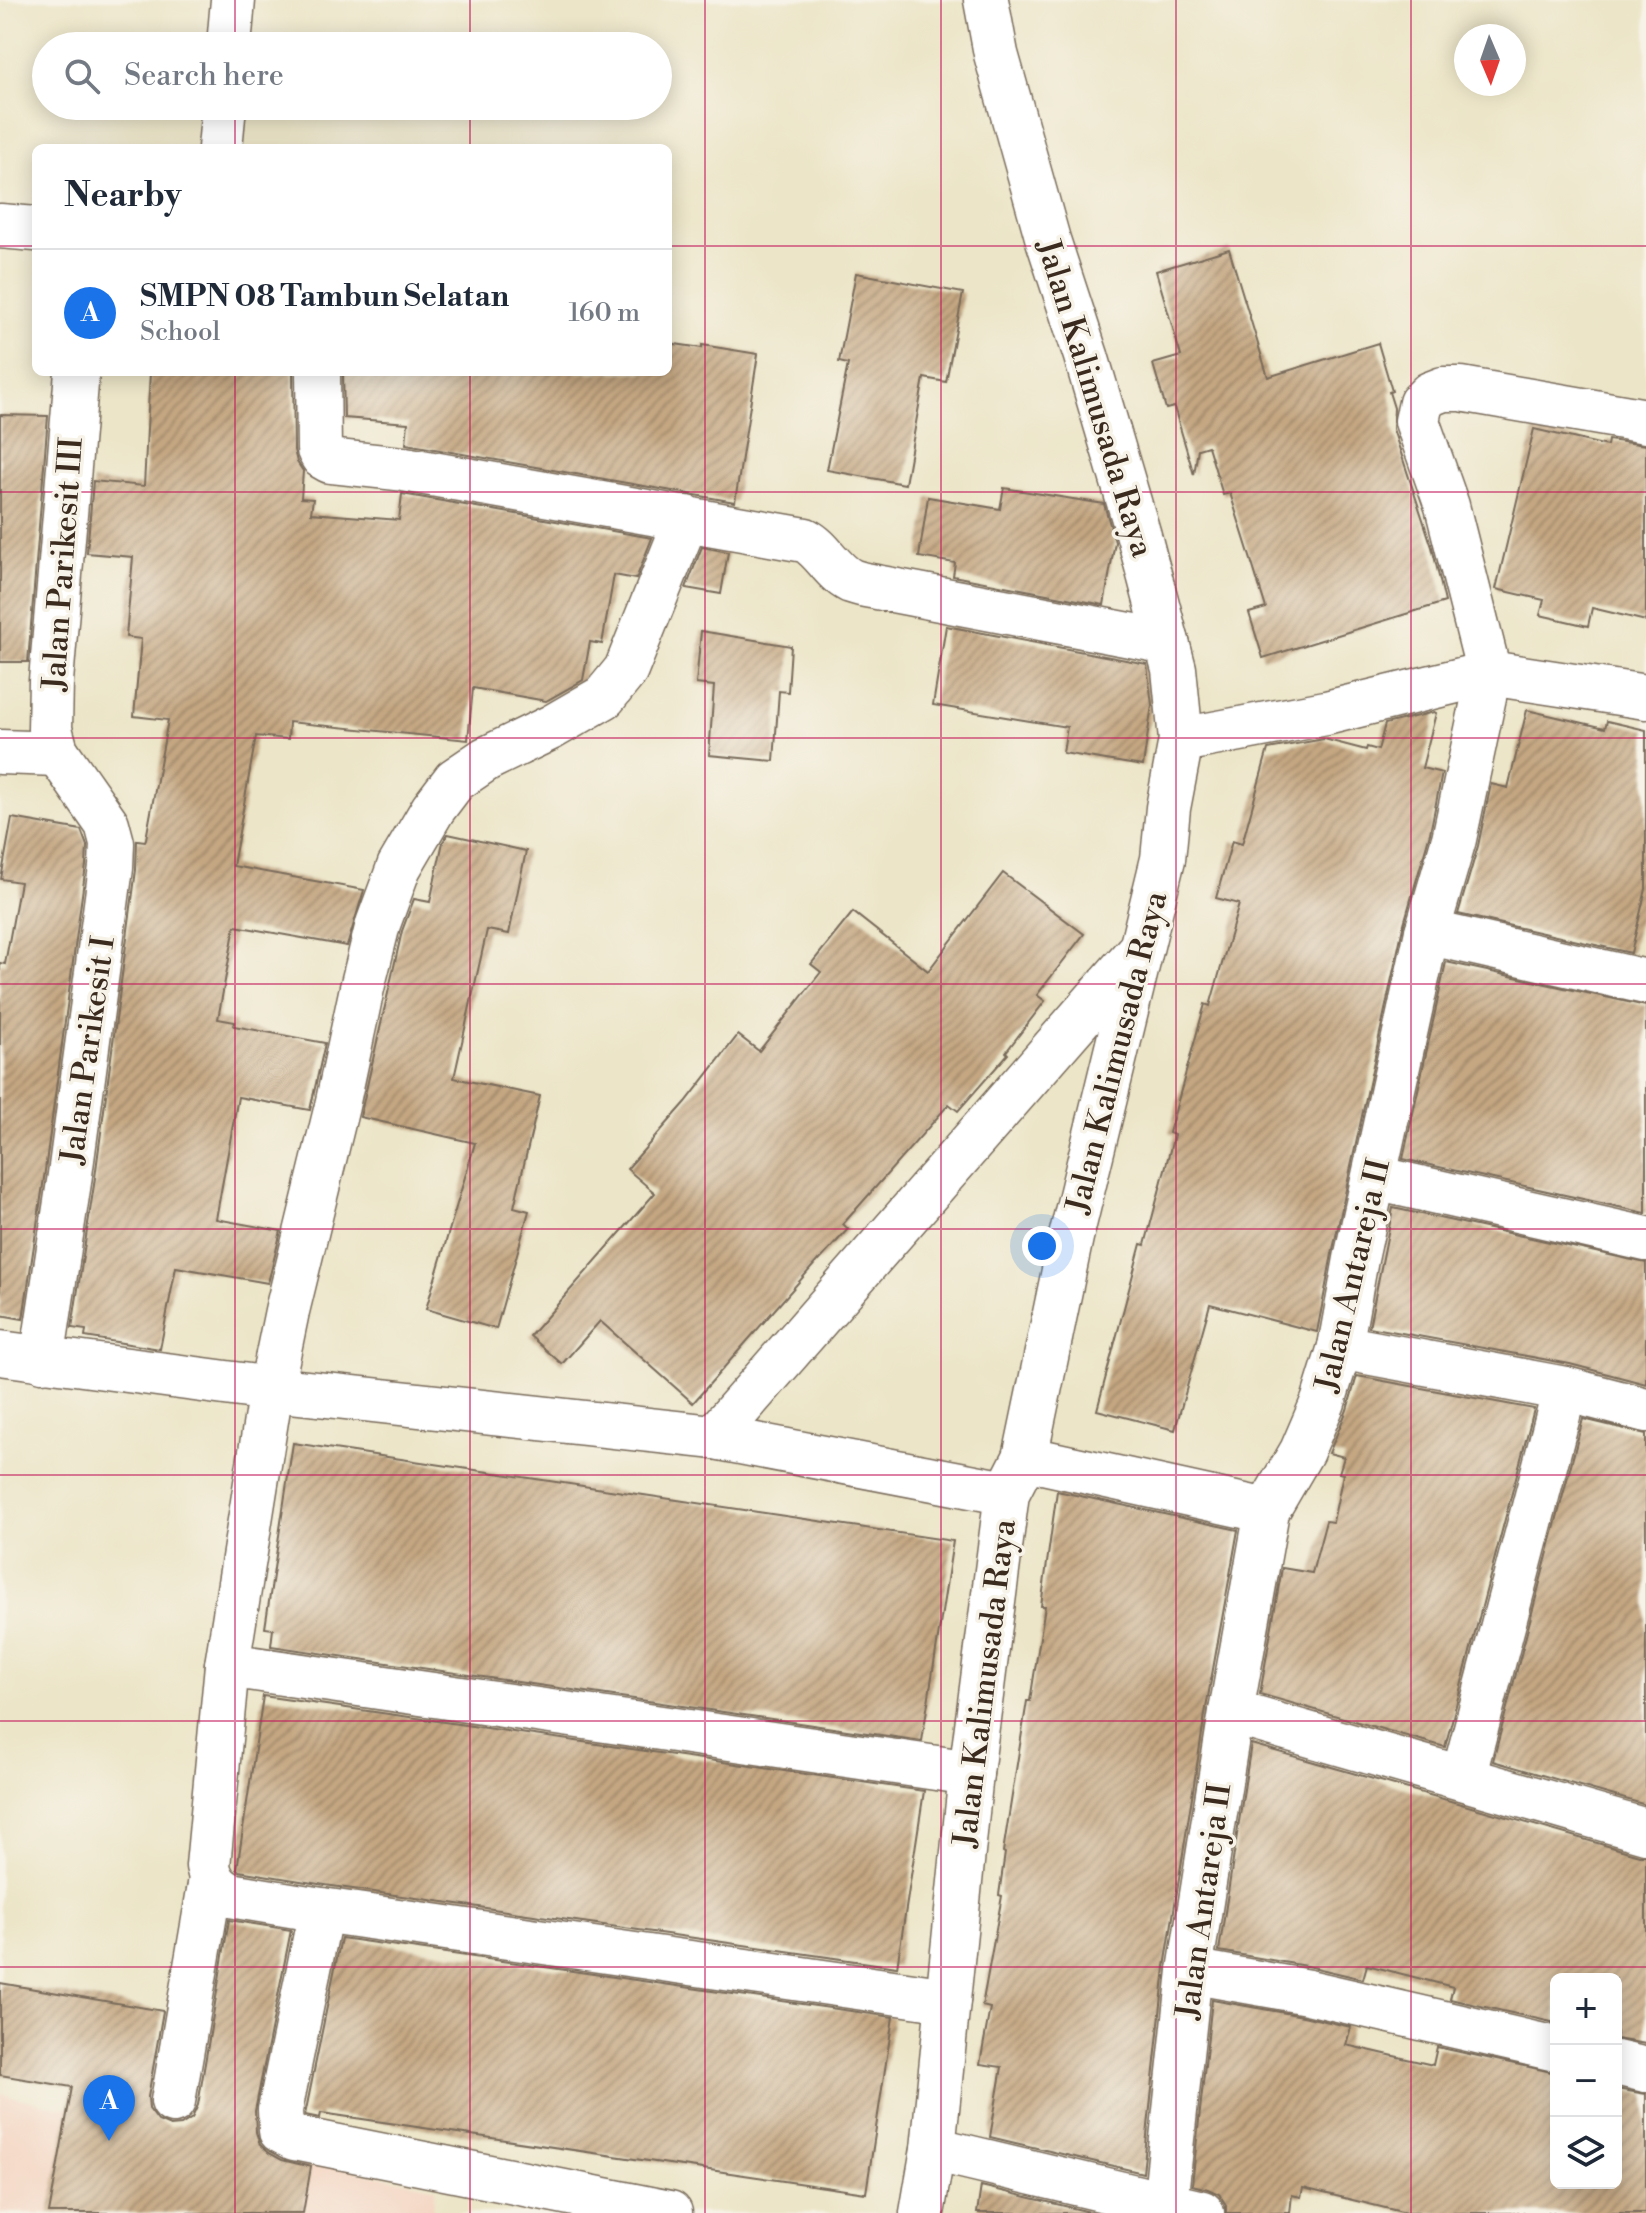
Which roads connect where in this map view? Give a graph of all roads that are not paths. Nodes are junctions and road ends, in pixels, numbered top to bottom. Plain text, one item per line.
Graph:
1 (233, 0) edge
2 (986, 0) edge
3 (230, 32) edge
4 (223, 120) edge
5 (220, 144) edge
6 (0, 226) edge
7 (32, 229) edge
8 (77, 376) edge
9 (318, 376) edge
10 (1646, 421) edge
11 (687, 518) junction
12 (1167, 642) junction
13 (1489, 673) junction
14 (1646, 697) edge
15 (1181, 740) junction
16 (0, 752) edge
17 (58, 754) junction
18 (1427, 932) junction
19 (1139, 950) junction
20 (1646, 982) edge
21 (1375, 1178) junction
22 (1646, 1239) edge
23 (1340, 1347) junction
24 (21, 1356) edge
25 (271, 1389) junction
26 (1565, 1389) junction
27 (1646, 1410) edge
28 (714, 1437) junction
29 (1016, 1476) junction
30 (1267, 1511) junction
31 (227, 1665) junction
32 (1231, 1712) junction
33 (971, 1773) junction
34 (1463, 1778) junction
35 (1646, 1831) edge
36 (211, 1879) junction
37 (321, 1910) junction
38 (1190, 1971) junction
39 (948, 2000) junction
40 (1550, 2048) edge
41 (1622, 2064) edge
42 (1646, 2070) edge
43 (173, 2101) dead end
44 (933, 2149) junction
45 (1184, 2209) edge
46 (670, 2213) edge
47 (922, 2213) edge

1 - 3 street
2 - 12 street, Jalan Kalimusada Raya
4 - 5 street
6 - 7 street
8 - 17 street, Jalan Parikesit III
9 - 11 street
10 - 13 street
11 - 12 street
11 - 25 street
12 - 15 street, Jalan Kalimusada Raya
13 - 14 street
13 - 15 street
13 - 18 street, Jalan Antareja II
15 - 19 street, Jalan Kalimusada Raya
16 - 17 street
17 - 24 street, Jalan Parikesit I
18 - 20 street
18 - 21 street, Jalan Antareja II
19 - 28 street
19 - 29 street, Jalan Kalimusada Raya
21 - 22 street
21 - 23 street, Jalan Antareja II
23 - 26 street
23 - 30 street, Jalan Antareja II
24 - 25 street
25 - 28 street
25 - 31 street
26 - 27 street
26 - 34 street
28 - 29 street
29 - 30 street
29 - 33 street, Jalan Kalimusada Raya
30 - 32 street, Jalan Antareja II
31 - 33 street
31 - 36 street
32 - 34 street
32 - 38 street, Jalan Antareja II
33 - 39 street, Jalan Kalimusada Raya
34 - 35 street
36 - 37 street
36 - 43 street
37 - 39 street
37 - 46 street
38 - 40 street
38 - 45 street, Jalan Antareja II
39 - 44 street, Jalan Kalimusada Raya
41 - 42 street
44 - 45 street
44 - 47 street, Jalan Kalimusada Raya

